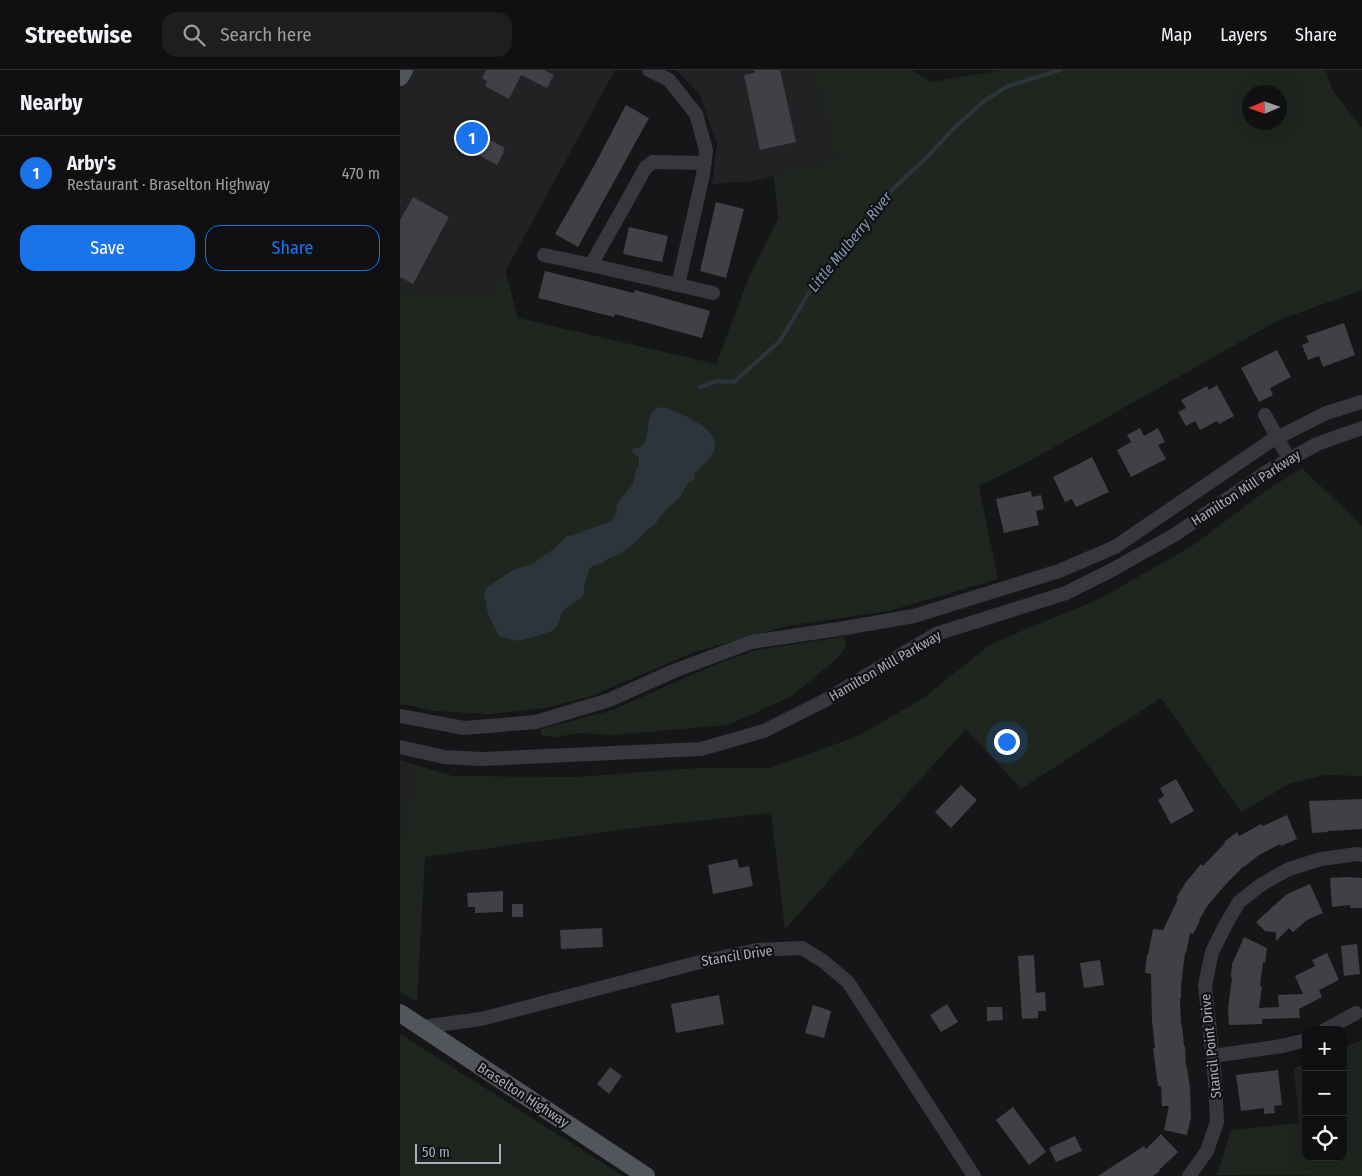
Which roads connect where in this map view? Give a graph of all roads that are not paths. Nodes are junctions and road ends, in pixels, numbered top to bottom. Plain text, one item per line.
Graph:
1 (404, 70) edge
2 (650, 70) edge
3 (400, 78) edge
4 (705, 163) junction
5 (544, 255) dead end
6 (591, 265) junction
7 (678, 285) junction
8 (712, 293) dead end
9 (1362, 402) edge
10 (1265, 415) dead end
11 (1362, 428) edge
12 (1278, 438) junction
13 (1289, 459) junction
14 (400, 716) edge
15 (400, 747) edge
16 (1362, 855) edge
17 (400, 1013) edge
18 (1356, 1013) dead end
19 (1332, 1026) edge
20 (422, 1028) junction
21 (1302, 1041) edge
22 (1213, 1056) junction
23 (646, 1176) edge
24 (974, 1176) edge
25 (1189, 1176) edge

1 - 3 main road
2 - 4 street
4 - 6 street
4 - 7 street
5 - 6 street
6 - 7 street
7 - 8 street
9 - 12 street, Hamilton Mill Parkway
10 - 12 street
11 - 13 street, Hamilton Mill Parkway
12 - 13 street
12 - 14 street, Hamilton Mill Parkway
13 - 15 street, Hamilton Mill Parkway
16 - 22 street, Stancil Point Drive
17 - 20 main road, Braselton Highway
18 - 19 street
20 - 23 main road, Braselton Highway
20 - 24 street, Stancil Drive
21 - 22 street
22 - 25 street, Stancil Point Drive

